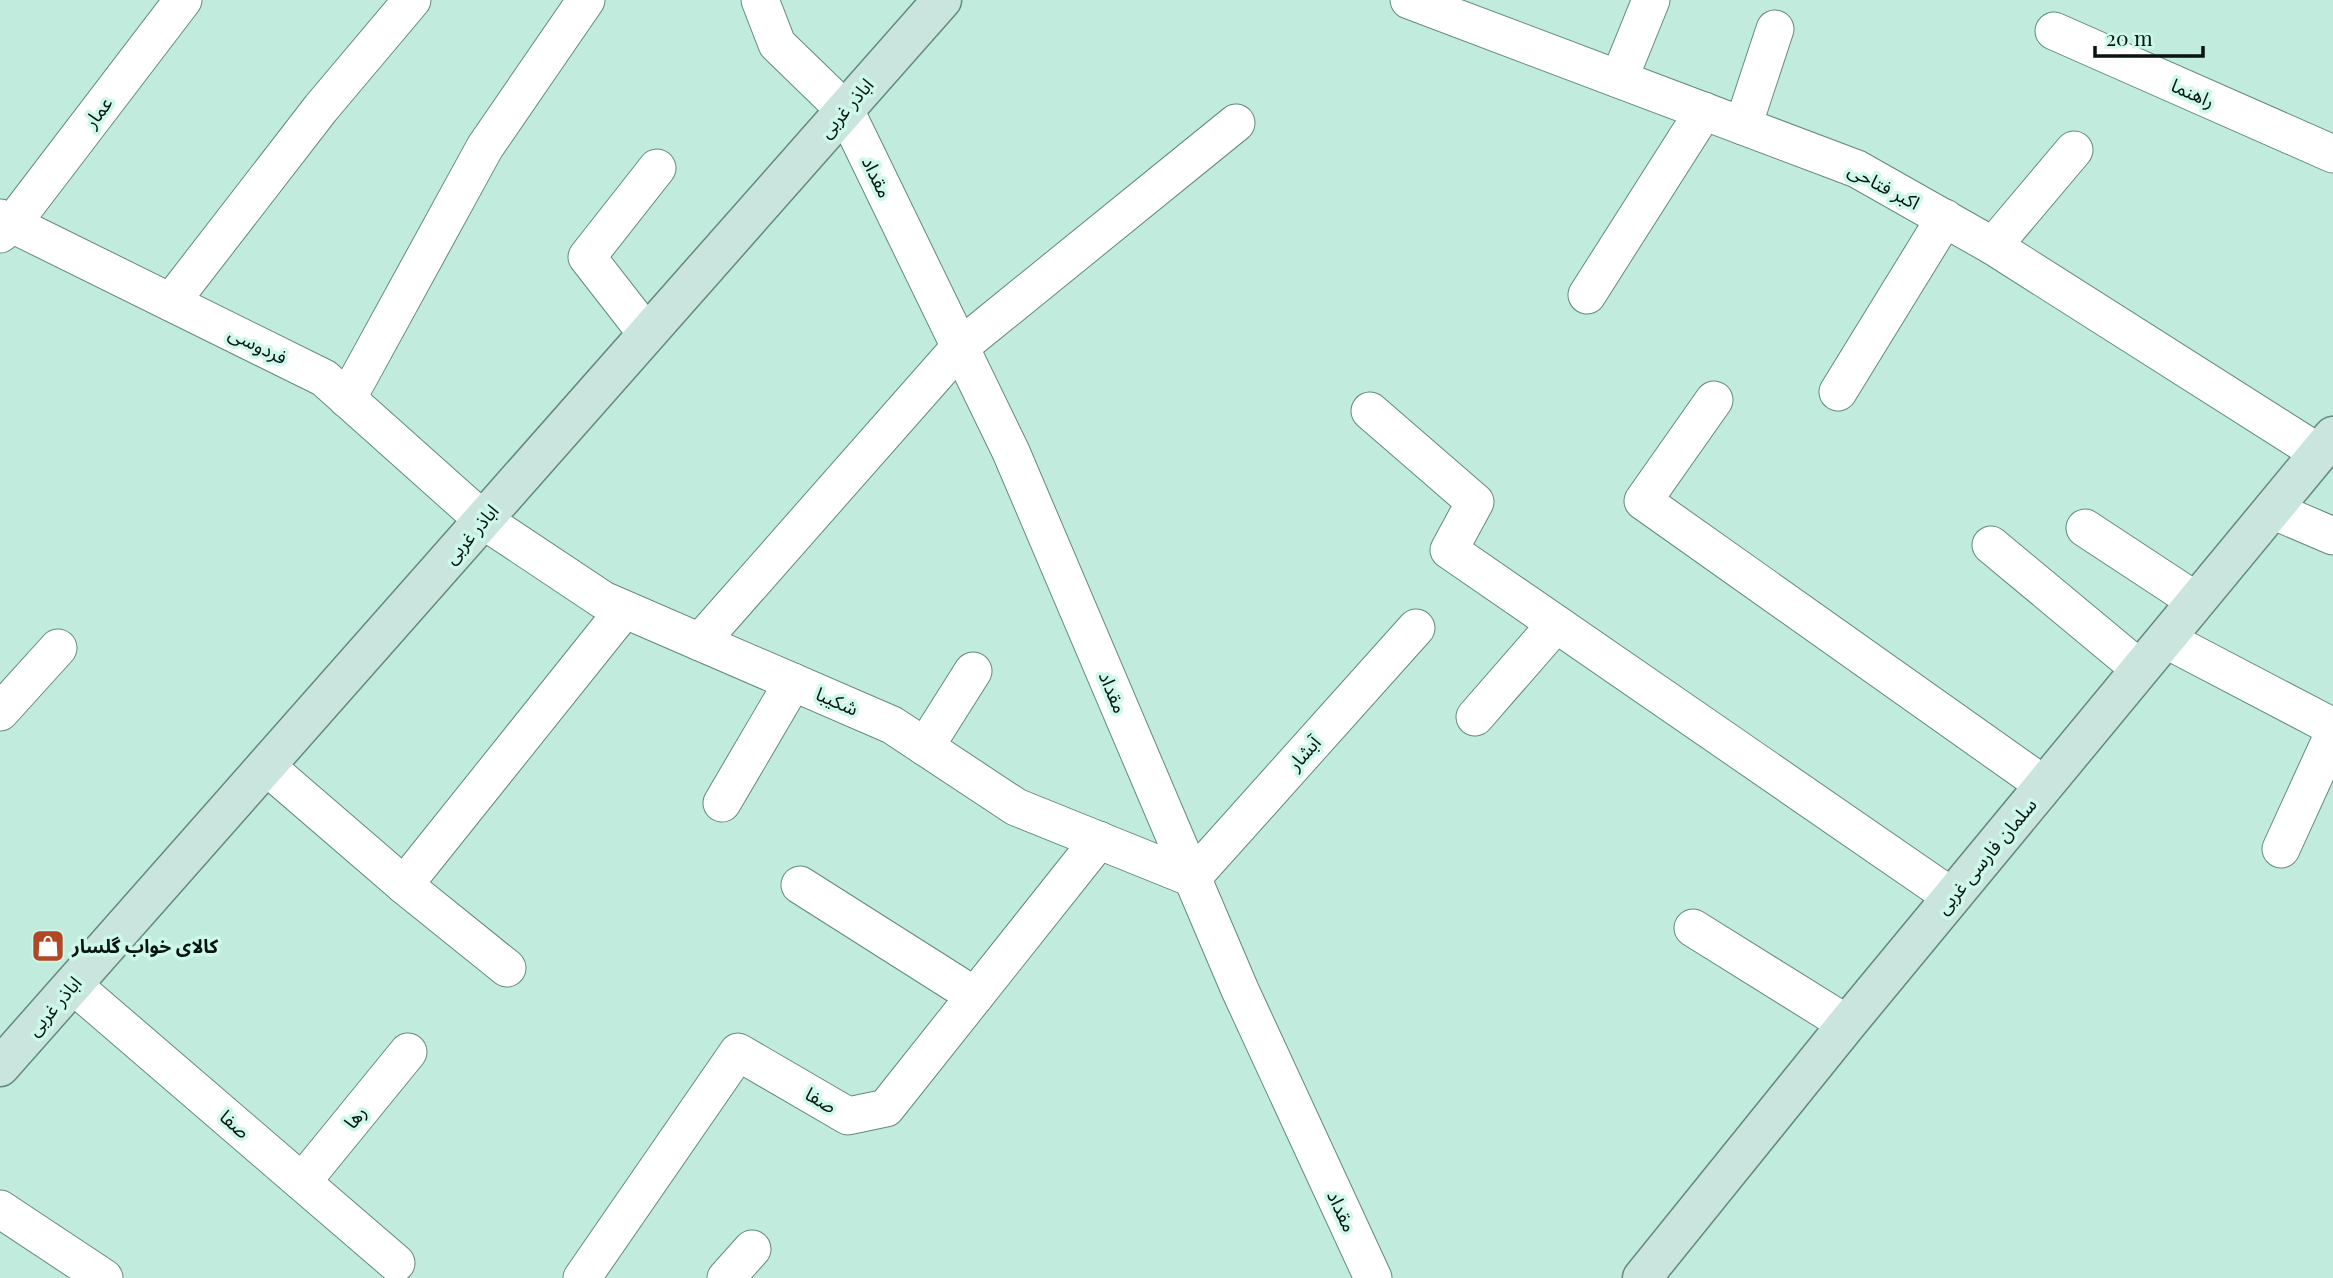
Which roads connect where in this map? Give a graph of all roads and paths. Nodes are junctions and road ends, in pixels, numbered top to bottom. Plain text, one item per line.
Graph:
1 (183, 0) edge
2 (412, 0) edge
3 (586, 0) edge
4 (760, 0) edge
5 (942, 0) edge
6 (1651, 0) edge
7 (1418, 2) edge
8 (1775, 29) dead end
9 (2054, 31) dead end
10 (1619, 79) junction
11 (845, 110) junction
12 (1704, 111) junction
13 (1236, 123) dead end
14 (1742, 126) junction
15 (2074, 150) dead end
16 (2333, 154) edge
17 (657, 168) dead end
18 (1945, 218) junction
19 (4, 225) edge
20 (1993, 246) junction
21 (1587, 295) dead end
22 (171, 302) junction
23 (647, 334) junction
24 (960, 347) junction
25 (1838, 392) dead end
26 (347, 399) junction
27 (1714, 400) dead end
28 (1370, 411) dead end
29 (2326, 444) edge
30 (2272, 510) junction
31 (483, 520) junction
32 (2084, 528) dead end
33 (2333, 536) edge
34 (1991, 545) dead end
35 (2196, 601) junction
36 (624, 610) junction
37 (1556, 624) junction
38 (1416, 628) dead end
39 (2165, 639) junction
40 (700, 642) junction
41 (58, 648) dead end
42 (2140, 668) junction
43 (973, 671) dead end
44 (793, 682) junction
45 (0, 712) edge
46 (1475, 717) dead end
47 (2333, 727) edge
48 (2333, 735) edge
49 (925, 747) junction
50 (266, 766) junction
51 (2045, 785) junction
52 (722, 803) dead end
53 (1099, 840) junction
54 (2281, 849) dead end
55 (1192, 878) junction
56 (404, 885) junction
57 (800, 885) dead end
58 (1952, 897) junction
59 (1693, 928) dead end
60 (507, 968) dead end
61 (73, 985) junction
62 (975, 996) junction
63 (1847, 1024) junction
64 (408, 1052) dead end
65 (0, 1067) edge
66 (302, 1182) junction
67 (0, 1209) edge
68 (752, 1249) dead end
69 (396, 1264) dead end
70 (104, 1278) edge
71 (582, 1278) edge
72 (726, 1278) edge
73 (1373, 1278) edge
74 (1642, 1278) edge

1 - 19 street, عمار
2 - 22 street
3 - 26 street
4 - 11 street, مقداد
5 - 11 main road, اباذر غربی
6 - 10 street
7 - 10 street, اکبر فتاحی
8 - 14 street
9 - 16 street, راهنما
10 - 12 street, اکبر فتاحی
11 - 23 main road, اباذر غربی
11 - 24 street, مقداد
12 - 14 street, اکبر فتاحی
12 - 21 street
13 - 24 street
14 - 18 street, اکبر فتاحی
15 - 20 street
17 - 23 street
18 - 20 street, اکبر فتاحی
18 - 25 street
19 - 22 street, فردوسی
20 - 29 street, اکبر فتاحی
22 - 26 street, فردوسی
23 - 31 main road, اباذر غربی
24 - 40 street
24 - 55 street, مقداد
26 - 31 street, فردوسی
27 - 51 street
28 - 37 street
29 - 30 main road, سلمان فارسی غربی
30 - 33 street
30 - 35 main road, سلمان فارسی غربی
31 - 36 street, شکیبا
31 - 50 main road, اباذر غربی
32 - 35 street
34 - 42 street
35 - 39 main road, سلمان فارسی غربی
36 - 40 street, شکیبا
36 - 56 street
37 - 46 street
37 - 58 street
38 - 55 street, آبشار
39 - 42 main road, سلمان فارسی غربی
39 - 47 street
40 - 44 street, شکیبا
41 - 45 street
42 - 51 main road, سلمان فارسی غربی
43 - 49 street
44 - 49 street, شکیبا
44 - 52 street
48 - 54 street
49 - 53 street, شکیبا
50 - 56 street
50 - 61 main road, اباذر غربی
51 - 58 main road, سلمان فارسی غربی
53 - 55 street, شکیبا
53 - 62 street, صفا
55 - 73 street, مقداد
56 - 60 street
57 - 62 street
58 - 63 main road, سلمان فارسی غربی
59 - 63 street
61 - 65 main road, اباذر غربی
61 - 66 street, صفا
62 - 71 street, صفا
63 - 74 main road, سلمان فارسی غربی
64 - 66 street, رها
66 - 69 street, صفا
67 - 70 street
68 - 72 street

